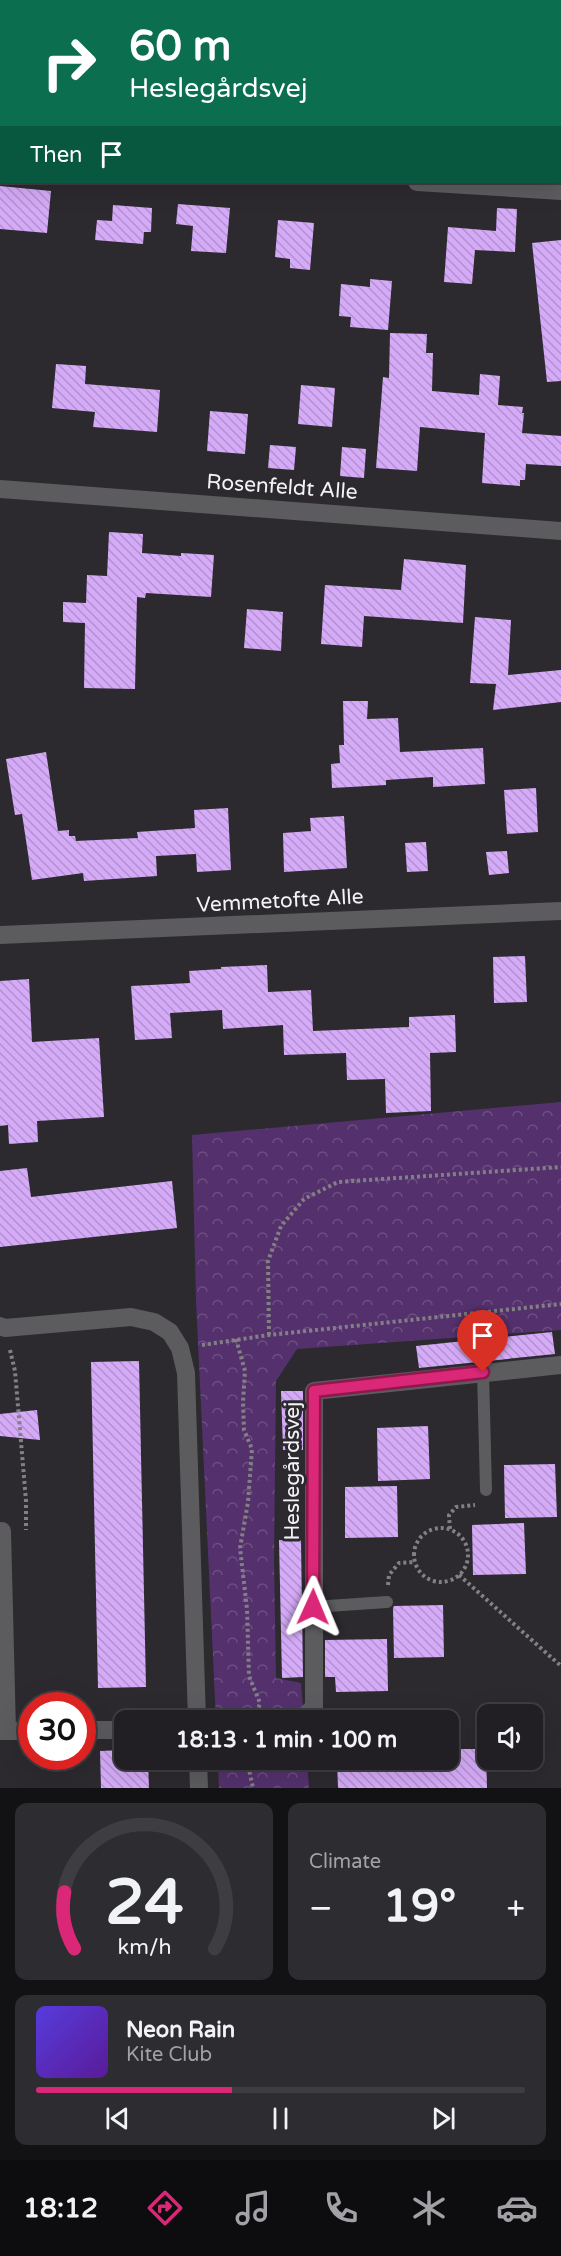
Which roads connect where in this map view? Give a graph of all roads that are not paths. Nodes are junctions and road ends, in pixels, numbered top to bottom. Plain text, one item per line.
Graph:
1 (433, 183) edge
2 (561, 191) edge
3 (0, 489) edge
4 (561, 531) edge
5 (561, 911) edge
6 (0, 935) edge
7 (0, 1326) edge
8 (561, 1365) edge
9 (483, 1372) junction
10 (486, 1490) road end
11 (2, 1531) dead end
12 (387, 1602) road end
13 (313, 1607) junction
14 (197, 1710) edge
15 (312, 1710) edge
16 (96, 1730) edge
17 (114, 1730) edge
18 (3, 1731) edge
19 (198, 1770) edge
20 (199, 1788) edge

1 - 2 street
3 - 4 street, Rosenfeldt Alle
5 - 6 street, Vemmetofte Alle
7 - 14 street
8 - 9 street, Heslegårdsvej
9 - 10 lane
9 - 13 street, Heslegårdsvej
11 - 18 street
12 - 13 lane
13 - 15 street, Heslegårdsvej
16 - 17 street
19 - 20 street

